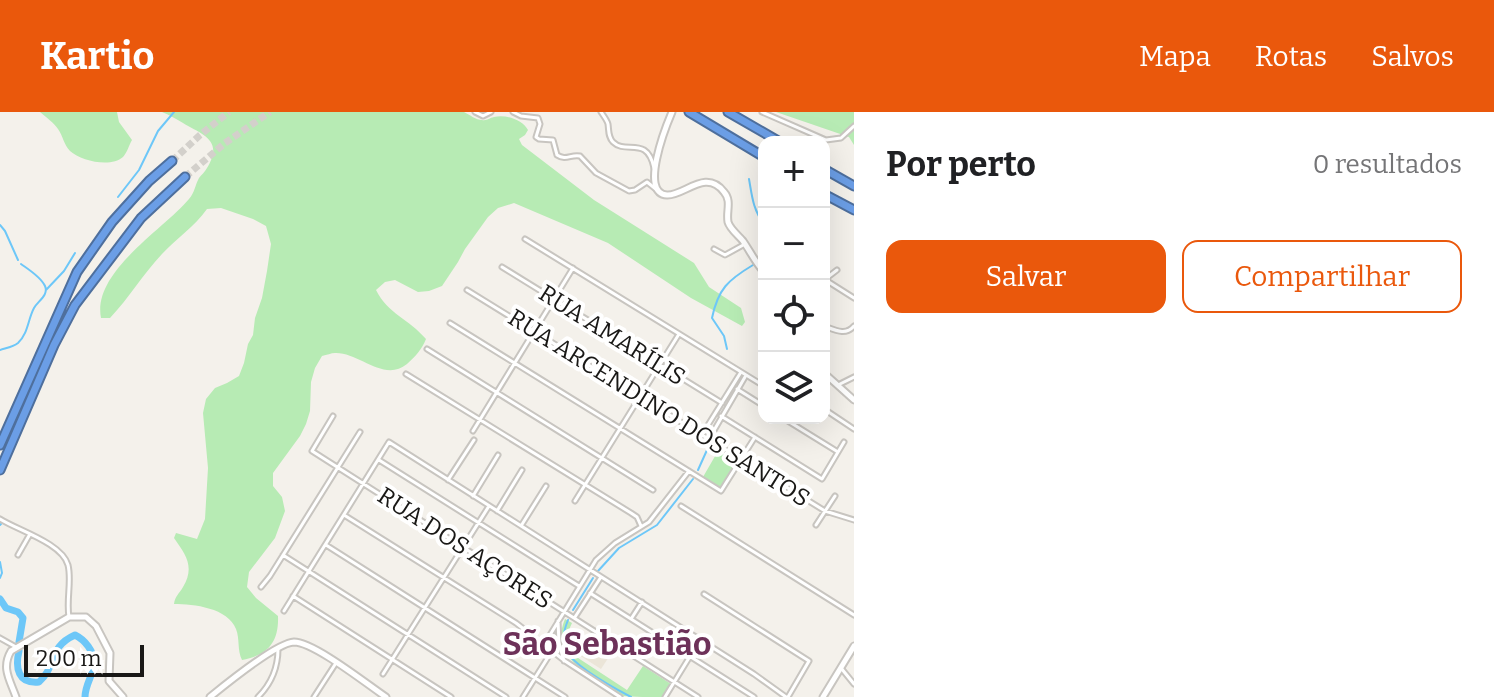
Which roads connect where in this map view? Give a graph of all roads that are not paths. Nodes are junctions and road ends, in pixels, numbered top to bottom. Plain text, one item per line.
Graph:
1 (475, 112) edge
2 (491, 112) edge
3 (513, 112) edge
4 (601, 112) edge
5 (672, 112) edge
6 (689, 112) edge
7 (728, 112) edge
8 (762, 112) edge
9 (854, 126) edge
10 (770, 136) edge
11 (758, 153) edge
12 (172, 161) tunnel mouth
13 (654, 171) junction
14 (830, 172) edge
15 (185, 177) tunnel mouth
16 (854, 186) edge
17 (657, 190) junction
18 (830, 197) edge
19 (854, 210) edge
20 (525, 239) dead end
21 (745, 244) junction
22 (714, 249) dead end
23 (758, 265) edge
24 (502, 267) dead end
25 (573, 268) junction
26 (837, 270) dead end
27 (830, 275) edge
28 (830, 284) edge
29 (467, 290) dead end
30 (854, 298) edge
31 (554, 299) junction
32 (450, 323) dead end
33 (854, 326) edge
34 (830, 328) edge
35 (534, 331) junction
36 (679, 334) junction
37 (427, 349) dead end
38 (515, 363) junction
39 (660, 364) junction
40 (741, 372) junction
41 (406, 374) dead end
42 (746, 375) junction
43 (854, 377) edge
44 (830, 378) edge
45 (758, 382) edge
46 (838, 385) junction
47 (737, 389) junction
48 (496, 393) junction
49 (640, 397) junction
50 (854, 400) edge
51 (758, 402) edge
52 (722, 403) junction
53 (830, 413) edge
54 (333, 416) dead end
55 (721, 416) junction
56 (480, 420) junction
57 (793, 424) edge
58 (620, 429) junction
59 (854, 429) edge
60 (473, 431) dead end
61 (360, 432) dead end
62 (702, 435) junction
63 (755, 437) junction
64 (709, 439) junction
65 (474, 440) dead end
66 (844, 442) dead end
67 (0, 445) edge
68 (838, 452) junction
69 (498, 455) dead end
70 (602, 459) junction
71 (741, 459) junction
72 (379, 460) junction
73 (338, 467) junction
74 (0, 470) edge
75 (522, 470) dead end
76 (689, 471) junction
77 (448, 480) junction
78 (364, 484) junction
79 (546, 486) dead end
80 (585, 486) junction
81 (653, 490) dead end
82 (473, 496) junction
83 (835, 496) dead end
84 (575, 501) dead end
85 (489, 506) junction
86 (681, 506) dead end
87 (497, 511) junction
88 (825, 511) junction
89 (344, 515) junction
90 (0, 519) edge
91 (854, 520) edge
92 (479, 523) junction
93 (816, 525) dead end
94 (521, 526) junction
95 (641, 526) junction
96 (30, 534) junction
97 (326, 545) junction
98 (463, 547) junction
99 (18, 555) dead end
100 (283, 555) junction
101 (589, 569) junction
102 (309, 571) junction
103 (601, 577) junction
104 (444, 578) junction
105 (579, 586) junction
106 (261, 587) dead end
107 (590, 593) junction
108 (704, 594) dead end
109 (293, 596) junction
110 (642, 602) junction
111 (425, 608) junction
112 (284, 611) dead end
113 (564, 611) junction
114 (854, 615) edge
115 (69, 617) junction
116 (575, 618) junction
117 (631, 619) junction
118 (558, 621) junction
119 (408, 634) junction
120 (0, 638) edge
121 (700, 640) junction
122 (544, 644) junction
123 (854, 646) edge
124 (16, 647) junction
125 (278, 649) junction
126 (552, 651) junction
127 (690, 656) junction
128 (392, 660) junction
129 (565, 661) junction
130 (336, 663) junction
131 (841, 668) junction
132 (383, 674) dead end
133 (535, 678) junction
134 (674, 682) junction
135 (854, 684) edge
136 (16, 697) edge
137 (123, 697) edge
138 (210, 697) edge
139 (258, 697) edge
140 (314, 697) edge
141 (386, 697) edge
142 (451, 697) edge
143 (506, 697) edge
144 (523, 697) edge
145 (565, 697) edge
146 (620, 697) edge
147 (665, 697) edge
148 (698, 697) edge
149 (754, 697) edge
150 (787, 697) edge
151 (823, 697) edge

1 - 2 street
3 - 17 street
4 - 13 street
5 - 13 street
6 - 11 highway
7 - 10 highway
8 - 9 street
12 - 67 highway
13 - 17 street
14 - 16 highway
15 - 74 highway
17 - 21 street
18 - 19 highway
20 - 25 street
21 - 22 street
21 - 23 street
24 - 31 street, RUA AMARÍLIS
25 - 31 street
25 - 36 street
26 - 27 street
28 - 30 street
29 - 35 street, RUA ARCENDINO DOS SANTOS
31 - 35 street
31 - 39 street, RUA AMARÍLIS
32 - 38 street
33 - 34 street
35 - 38 street
35 - 49 street, RUA ARCENDINO DOS SANTOS
36 - 39 street
36 - 40 street
37 - 48 street
38 - 48 street
38 - 58 street
39 - 49 street
39 - 52 street, RUA AMARÍLIS
40 - 42 street
40 - 52 street
41 - 56 street
42 - 45 street
42 - 47 street
43 - 46 street
44 - 46 street
46 - 50 street
47 - 51 street
47 - 55 street
48 - 56 street
48 - 70 street
49 - 58 street
49 - 62 street, RUA ARCENDINO DOS SANTOS
52 - 62 street
53 - 59 street
54 - 73 street, RUA DOS AÇORES
55 - 63 street
55 - 64 street
56 - 60 street
56 - 80 street
57 - 68 street
58 - 70 street
58 - 76 street
61 - 73 street
62 - 64 street, RUA ARCENDINO DOS SANTOS
63 - 68 street
63 - 71 street
64 - 71 street, RUA ARCENDINO DOS SANTOS
65 - 77 street
66 - 68 street
69 - 82 street
70 - 80 street
70 - 81 street
71 - 76 street
71 - 88 street, RUA ARCENDINO DOS SANTOS
72 - 77 street
72 - 78 street
72 - 92 street
73 - 78 street, RUA DOS AÇORES
73 - 100 street
75 - 87 street
76 - 95 street
77 - 82 street
78 - 89 street
78 - 98 street, RUA DOS AÇORES
79 - 94 street
80 - 84 street
80 - 95 street
82 - 85 street
83 - 88 street
85 - 87 street
85 - 92 street
86 - 114 street
87 - 94 street
88 - 91 street, RUA ARCENDINO DOS SANTOS
88 - 93 street
89 - 97 street
89 - 104 street
90 - 96 street
92 - 98 street
92 - 105 street
94 - 101 street
95 - 101 street
96 - 99 street
96 - 115 street
97 - 102 street
97 - 111 street
98 - 104 street
98 - 113 street, RUA DOS AÇORES
100 - 102 street
100 - 106 street
101 - 103 street
101 - 105 street
102 - 109 street
102 - 119 street
103 - 107 street
103 - 110 street
104 - 111 street
104 - 122 street
105 - 113 street
107 - 116 street
107 - 117 street
108 - 150 street
109 - 112 street
109 - 128 street
110 - 117 street
110 - 121 street
111 - 119 street
111 - 133 street
113 - 116 street, RUA DOS AÇORES
113 - 118 street
115 - 124 street
115 - 137 street
116 - 134 street, RUA DOS AÇORES
117 - 127 street
118 - 122 street
118 - 129 street
119 - 128 street
119 - 143 street
120 - 124 street
121 - 127 street
121 - 150 street
122 - 126 street
123 - 131 street
124 - 136 street
125 - 130 street
125 - 138 street
125 - 139 street
126 - 129 street
126 - 133 street
127 - 134 street
127 - 149 street
128 - 132 street
128 - 142 street
129 - 146 street
130 - 140 street
130 - 141 street
131 - 135 street
131 - 151 street
133 - 144 street
133 - 145 street
134 - 147 street
134 - 148 street, RUA DOS AÇORES

